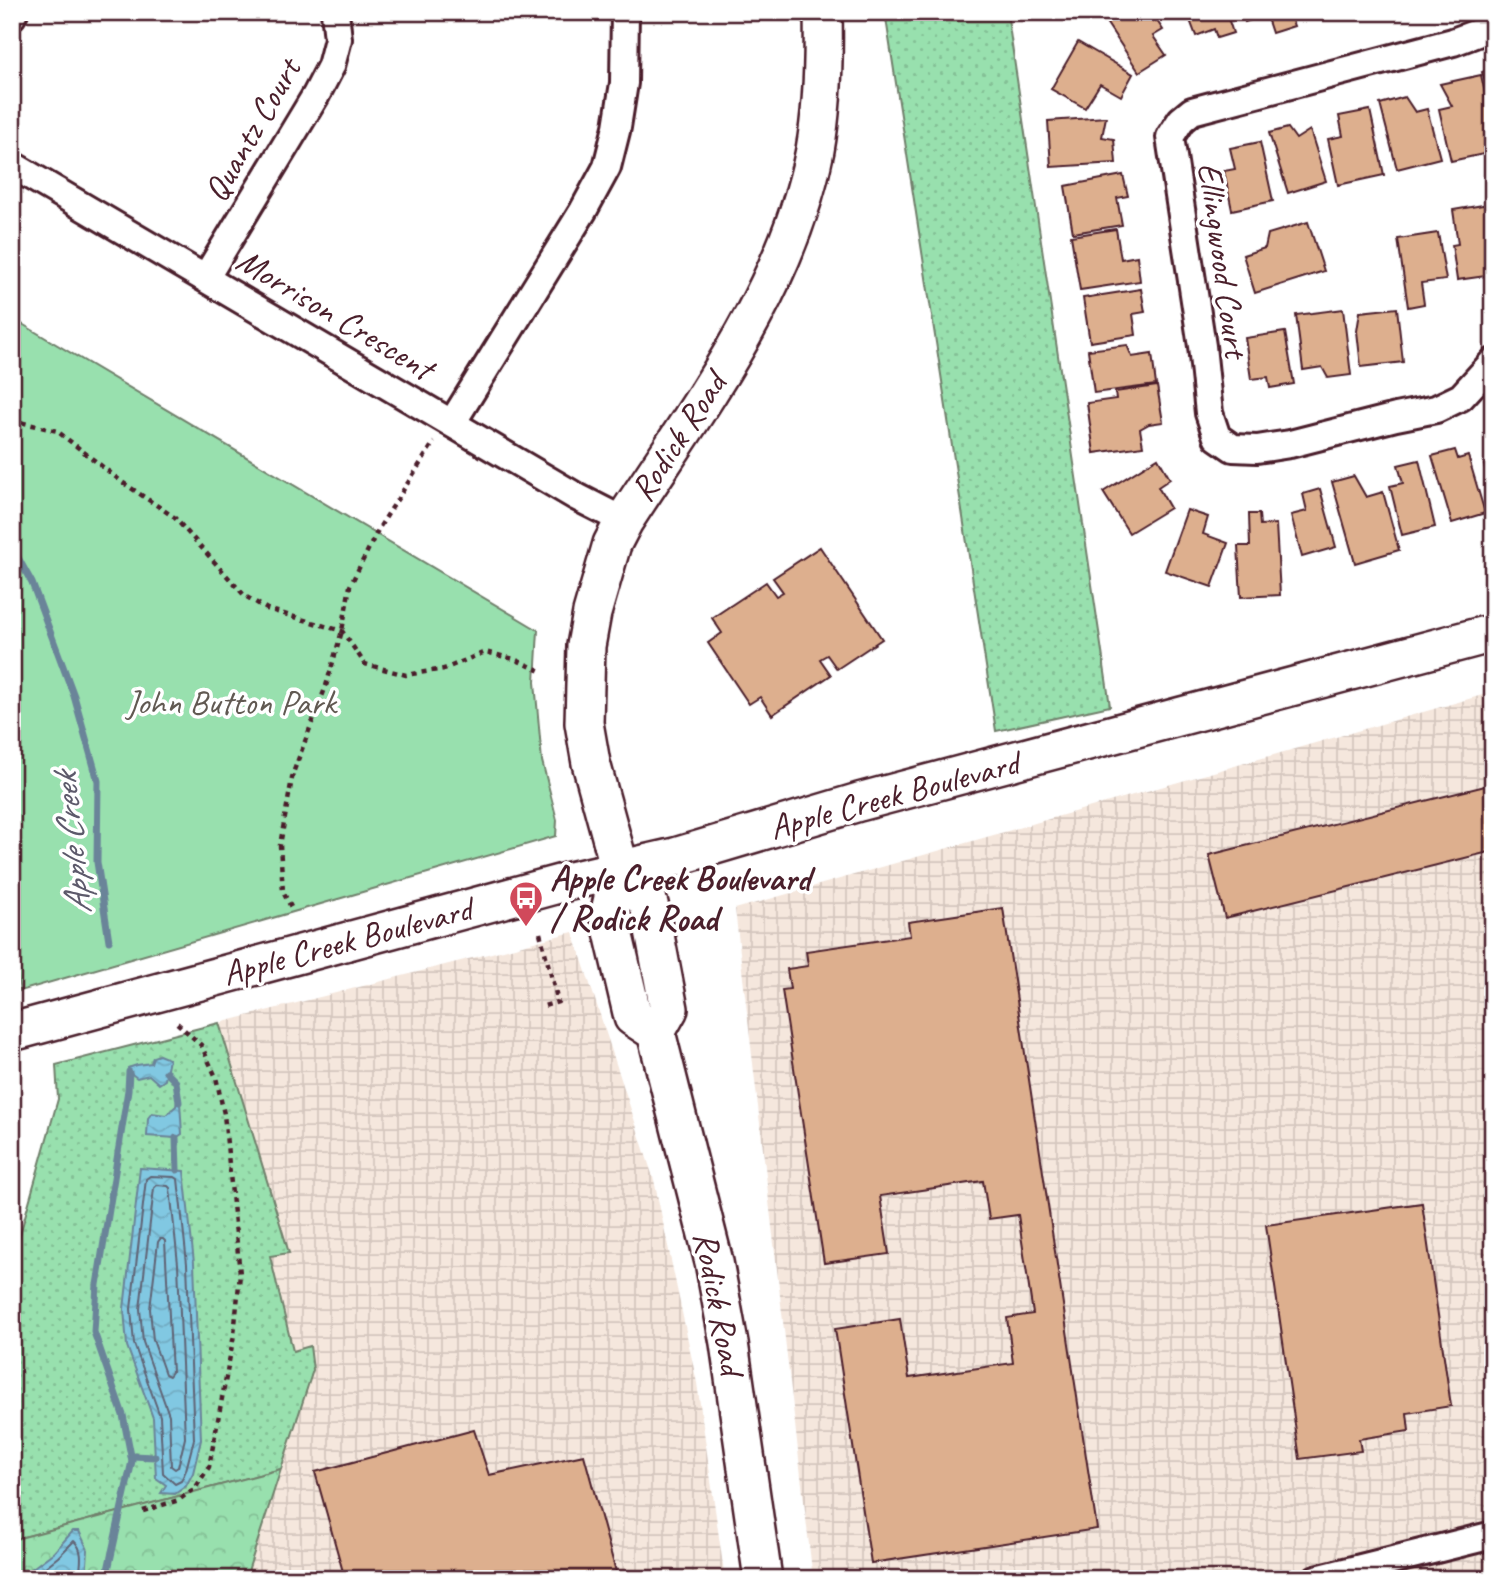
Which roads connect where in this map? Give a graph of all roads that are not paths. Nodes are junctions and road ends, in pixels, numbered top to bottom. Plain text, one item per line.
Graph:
1 (335, 12) edge
2 (625, 12) edge
3 (823, 12) edge
4 (1493, 27) edge
5 (12, 165) edge
6 (206, 277) junction
7 (1493, 362) edge
8 (443, 432) junction
9 (624, 521) junction
10 (1493, 633) edge
11 (620, 869) junction
12 (12, 1032) edge
13 (1493, 1535) edge
14 (763, 1579) edge
15 (1316, 1579) edge

1 - 6 street, Quantz Court
2 - 8 street
3 - 9 main road, Rodick Road
4 - 7 street, Ellingwood Court
5 - 6 street, Morrison Crescent
6 - 8 street, Morrison Crescent
8 - 9 street, Morrison Crescent
9 - 11 main road, Rodick Road
10 - 11 main road, Apple Creek Boulevard
11 - 12 main road, Apple Creek Boulevard
11 - 14 main road, Rodick Road
13 - 15 street

